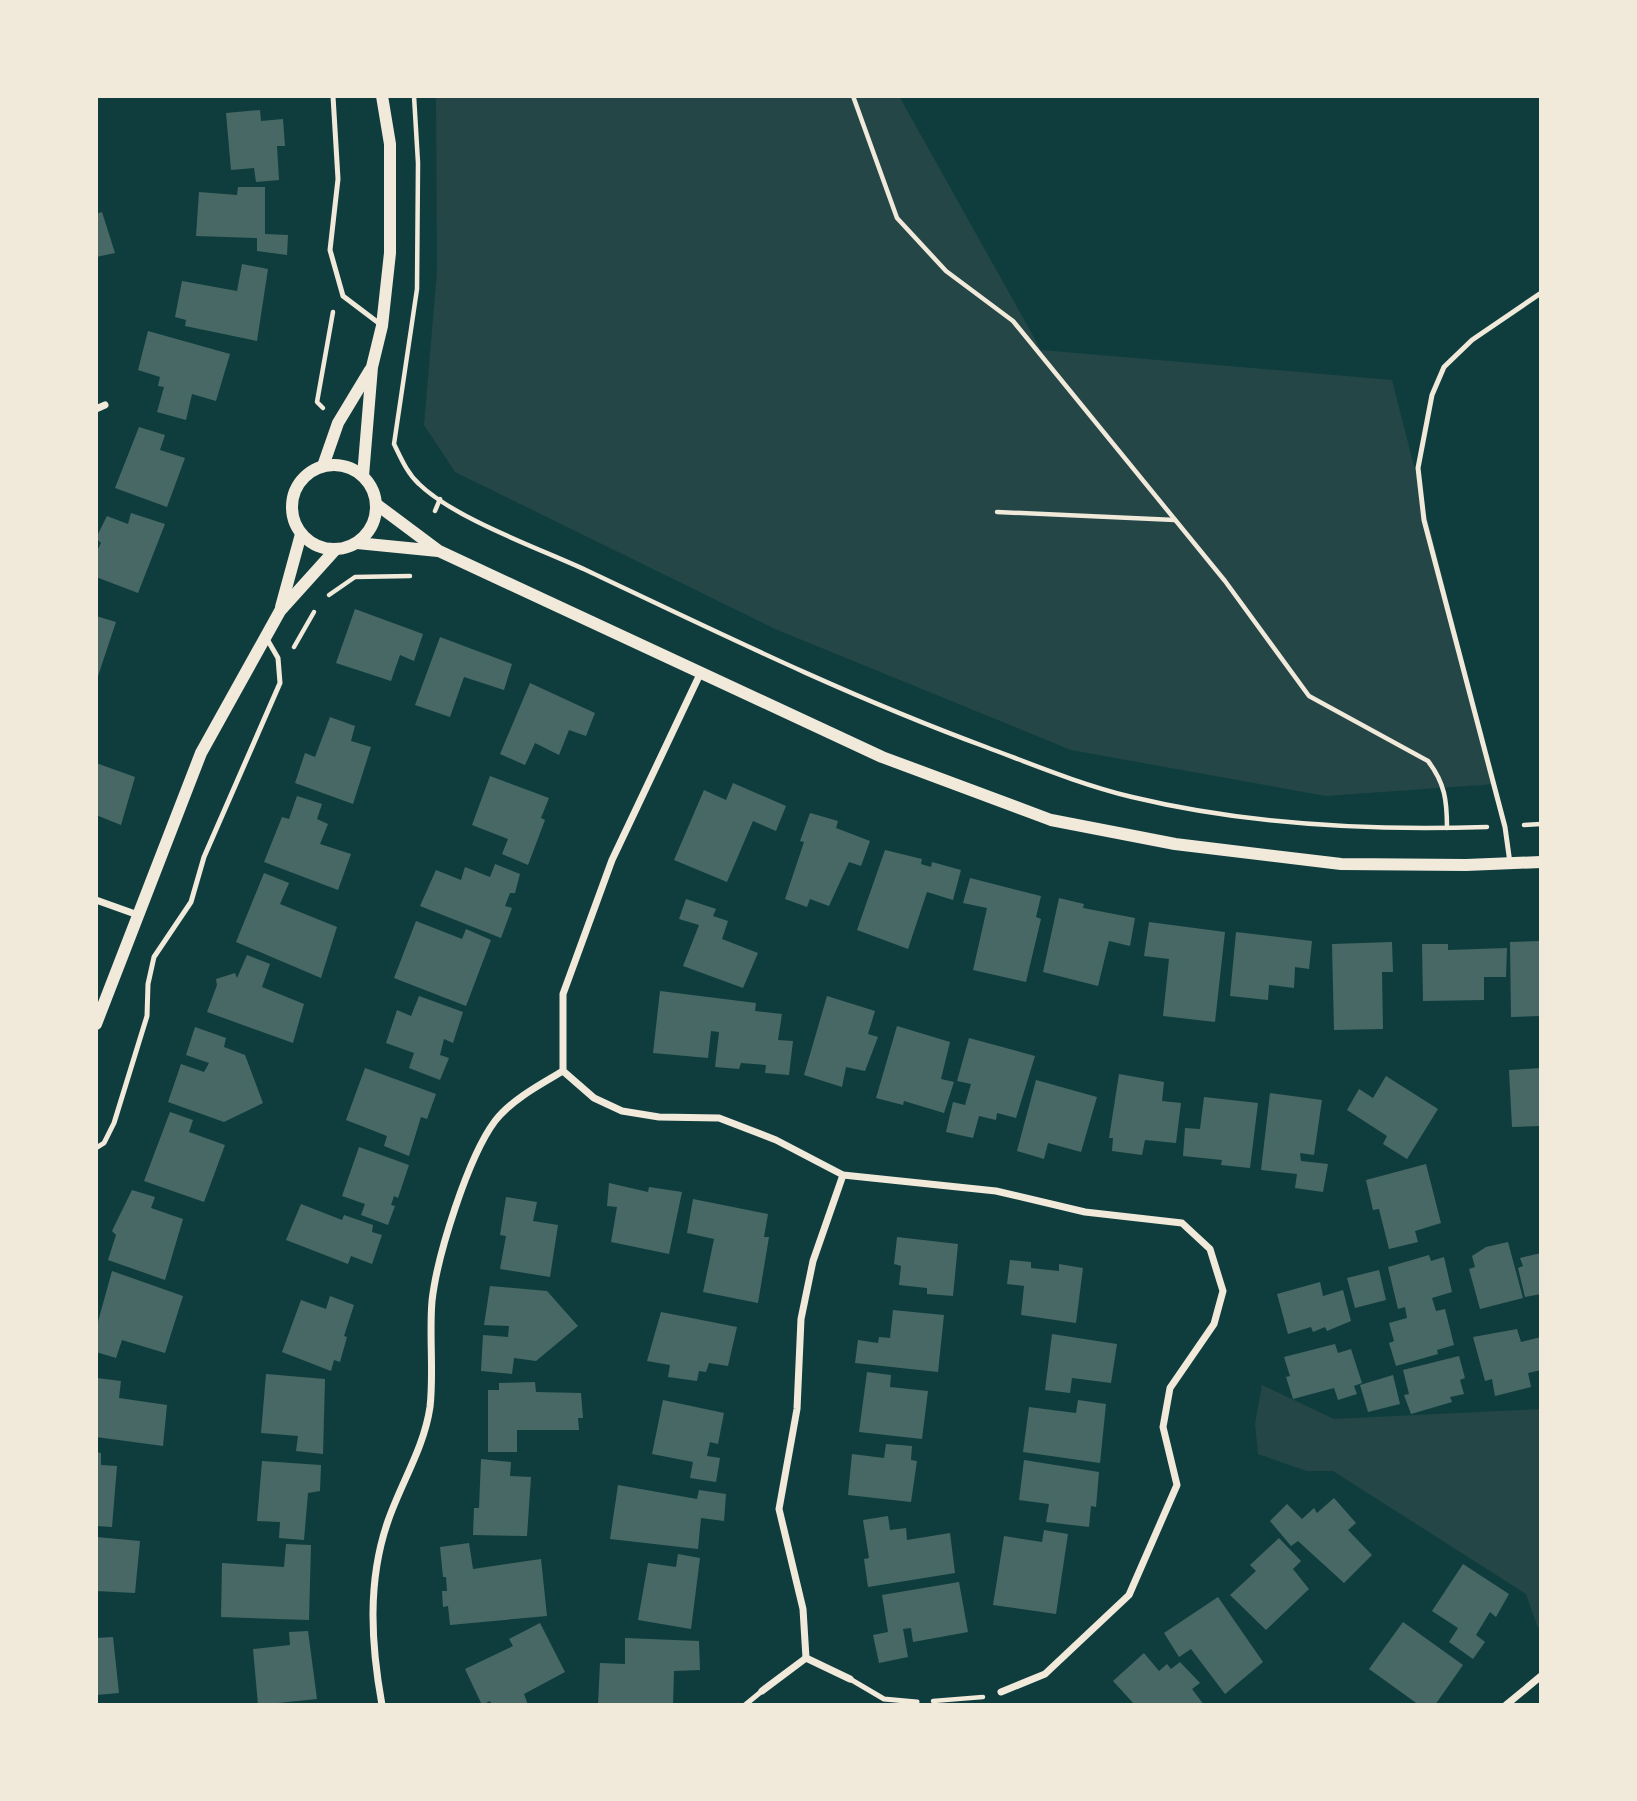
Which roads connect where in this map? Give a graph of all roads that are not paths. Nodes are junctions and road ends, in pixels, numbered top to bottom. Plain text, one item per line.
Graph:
1 (333, 96) edge
2 (382, 96) edge
3 (1541, 293) edge
4 (382, 326) junction
5 (372, 367) junction
6 (105, 405) dead end
7 (96, 409) edge
8 (323, 466) junction
9 (363, 476) junction
10 (376, 504) junction
11 (301, 534) junction
12 (356, 543) junction
13 (335, 550) junction
14 (439, 551) junction
15 (280, 611) junction
16 (265, 635) junction
17 (701, 672) junction
18 (1541, 862) edge
19 (1510, 863) junction
20 (96, 900) edge
21 (138, 915) junction
22 (96, 1024) edge
23 (563, 1071) junction
24 (96, 1148) edge
25 (843, 1175) junction
26 (806, 1658) junction
27 (1541, 1676) edge
28 (850, 1679) joint
29 (762, 1691) joint
30 (1001, 1692) road end
31 (917, 1702) road end
32 (382, 1705) edge
33 (745, 1705) edge
34 (1506, 1705) edge

1 - 4 lane
2 - 4 street
3 - 19 lane
4 - 5 street
5 - 8 street
5 - 9 street
6 - 7 street
8 - 9 street
8 - 11 street
9 - 10 street
10 - 12 street
10 - 14 street
11 - 13 street
11 - 15 street
12 - 13 street
12 - 14 street
13 - 15 street
14 - 17 street
15 - 16 street
16 - 21 street
16 - 24 lane
17 - 19 street
17 - 23 street
18 - 19 street
20 - 21 street
21 - 22 street
23 - 25 street
23 - 32 street
25 - 26 street
25 - 30 street
26 - 28 street
26 - 29 street
27 - 34 street
28 - 31 lane
29 - 33 lane

